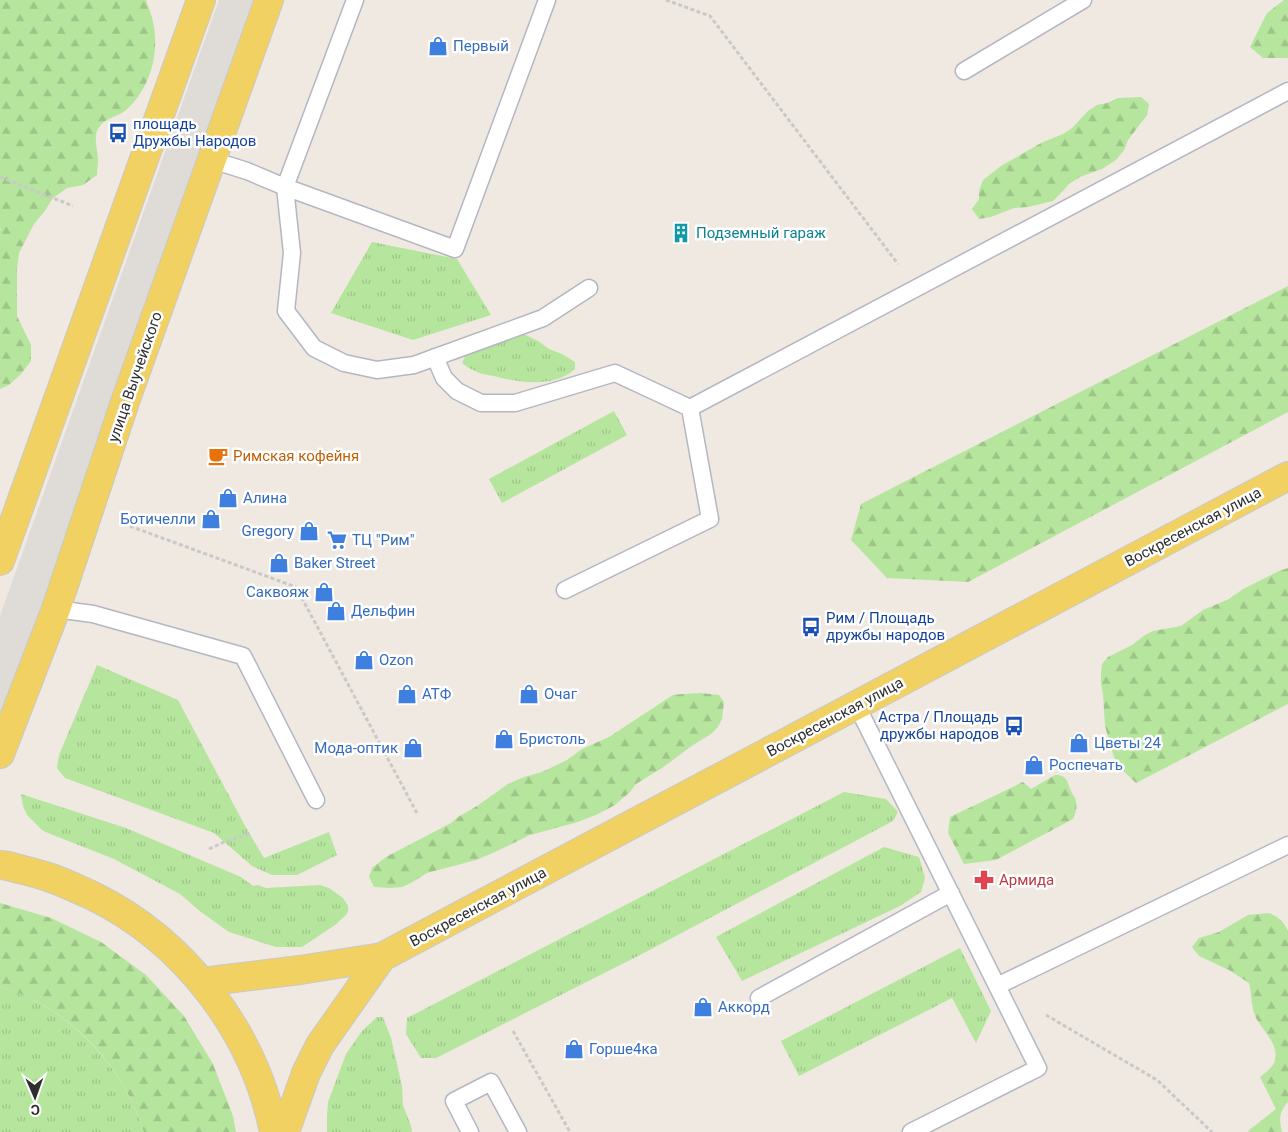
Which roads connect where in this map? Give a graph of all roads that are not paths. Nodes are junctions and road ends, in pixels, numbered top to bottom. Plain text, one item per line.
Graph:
1 (201, 0) edge
2 (269, 0) edge
3 (355, 0) edge
4 (546, 0) edge
5 (1083, 0) edge
6 (964, 71) dead end
7 (1288, 91) edge
8 (212, 160) junction
9 (284, 187) junction
10 (589, 288) dead end
11 (435, 358) junction
12 (690, 408) junction
13 (1288, 476) edge
14 (0, 562) edge
15 (565, 590) dead end
16 (56, 609) junction
17 (857, 706) junction
18 (0, 754) edge
19 (316, 800) dead end
20 (1288, 845) edge
21 (0, 865) edge
22 (951, 893) junction
23 (382, 958) junction
24 (202, 982) junction
25 (998, 986) junction
26 (759, 998) dead end
27 (274, 1132) edge
28 (285, 1132) edge
29 (470, 1132) edge
30 (518, 1132) edge
31 (911, 1132) edge

1 - 14 main road
2 - 8 main road, улица Выучейского
3 - 9 lane
4 - 9 lane
5 - 6 lane
7 - 12 lane
8 - 9 lane
8 - 16 main road, улица Выучейского
9 - 11 lane
10 - 11 lane
11 - 12 lane
12 - 15 lane
13 - 17 main road, Воскресенская улица
16 - 18 main road, улица Выучейского
16 - 19 lane
17 - 22 lane
17 - 23 main road, Воскресенская улица
20 - 25 lane
21 - 24 main road
22 - 25 lane
22 - 26 lane
23 - 24 main road, Воскресенская улица
23 - 28 main road, Воскресенская улица
24 - 27 main road
25 - 31 lane
29 - 30 lane

